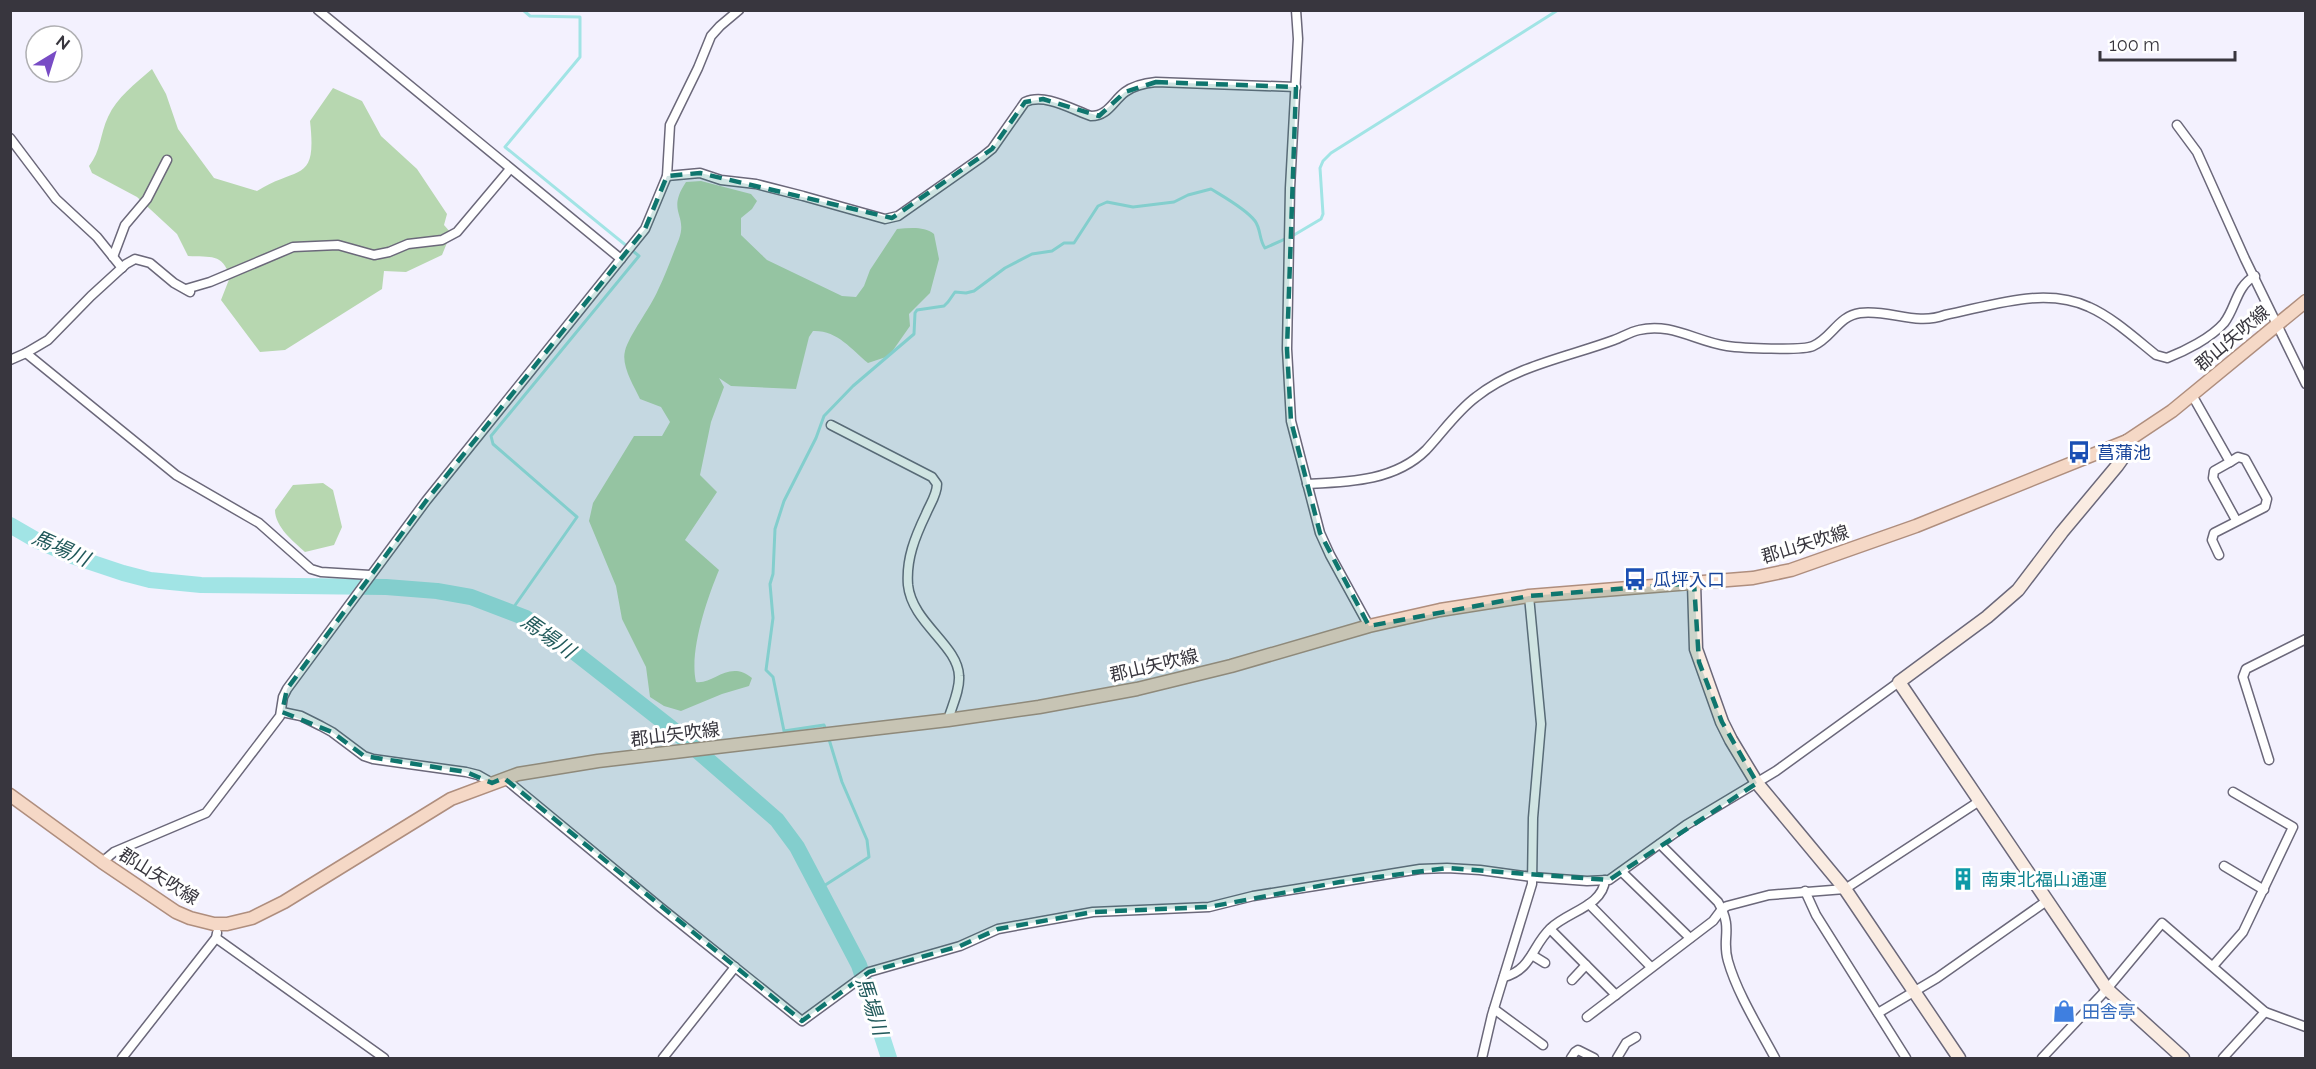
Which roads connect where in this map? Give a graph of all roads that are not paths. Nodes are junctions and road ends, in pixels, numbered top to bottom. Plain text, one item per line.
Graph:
1 (318, 10) edge
2 (739, 10) edge
3 (1296, 10) edge
4 (1296, 87) junction
5 (2177, 125) dead end
6 (10, 138) edge
7 (167, 160) dead end
8 (510, 169) junction
9 (667, 176) junction
10 (113, 257) junction
11 (621, 259) junction
12 (122, 268) junction
13 (2255, 276) junction
14 (2306, 301) edge
15 (2277, 325) junction
16 (26, 353) junction
17 (10, 360) edge
18 (2306, 384) edge
19 (2192, 396) junction
20 (831, 425) dead end
21 (2127, 441) junction
22 (2230, 462) junction
23 (1307, 484) junction
24 (2236, 520) junction
25 (2219, 555) dead end
26 (368, 577) junction
27 (1694, 583) junction
28 (1529, 596) junction
29 (1369, 626) junction
30 (2305, 641) edge
31 (1899, 682) junction
32 (282, 712) junction
33 (948, 720) junction
34 (2269, 760) dead end
35 (504, 778) junction
36 (492, 783) junction
37 (1757, 783) junction
38 (2234, 792) dead end
39 (10, 795) edge
40 (1978, 802) junction
41 (1660, 844) junction
42 (102, 862) junction
43 (2224, 866) dead end
44 (1622, 872) junction
45 (1532, 877) junction
46 (1605, 880) junction
47 (1845, 888) junction
48 (2264, 890) junction
49 (1804, 891) junction
50 (2048, 900) junction
51 (1589, 904) junction
52 (1722, 909) junction
53 (217, 924) junction
54 (1550, 928) junction
55 (216, 938) junction
56 (1690, 938) junction
57 (1532, 955) junction
58 (1545, 963) dead end
59 (1586, 965) junction
60 (2213, 966) junction
61 (735, 967) junction
62 (1651, 967) junction
63 (1504, 977) junction
64 (1572, 980) dead end
65 (2107, 989) junction
66 (1916, 992) junction
67 (1616, 995) junction
68 (1494, 1009) junction
69 (2265, 1012) junction
70 (1878, 1013) junction
71 (1587, 1017) dead end
72 (2306, 1027) edge
73 (1636, 1037) dead end
74 (1543, 1045) dead end
75 (122, 1059) edge
76 (384, 1059) edge
77 (663, 1059) edge
78 (1482, 1059) edge
79 (1571, 1059) edge
80 (1594, 1059) edge
81 (1617, 1059) edge
82 (1775, 1059) edge
83 (1906, 1059) edge
84 (1959, 1059) edge
85 (2042, 1059) edge
86 (2183, 1059) edge
87 (2223, 1059) edge

1 - 8 street
2 - 9 street
3 - 4 street
4 - 9 street
4 - 23 street
5 - 13 street
6 - 10 street
7 - 10 street
8 - 11 street
8 - 12 street
9 - 11 street
10 - 12 street
11 - 26 street
12 - 16 street
13 - 15 street
13 - 23 street
14 - 15 main road, 郡山矢吹線
15 - 18 street
15 - 19 main road, 郡山矢吹線
16 - 17 street
16 - 26 street
19 - 21 main road, 郡山矢吹線
19 - 22 street
20 - 33 street
21 - 27 main road, 郡山矢吹線
21 - 31 street
22 - 24 street
22 - 24 street
23 - 29 street
24 - 25 street
26 - 32 street
27 - 28 main road, 郡山矢吹線
27 - 37 street
28 - 29 main road, 郡山矢吹線
28 - 45 street
29 - 33 main road, 郡山矢吹線
30 - 34 street
31 - 37 street
31 - 40 street
32 - 36 street
32 - 42 street
33 - 35 main road, 郡山矢吹線
35 - 36 main road, 郡山矢吹線
35 - 61 street
36 - 53 main road, 郡山矢吹線
37 - 41 street
37 - 47 street
38 - 48 street
39 - 42 main road, 郡山矢吹線
40 - 47 street
40 - 50 street
41 - 44 street
41 - 52 street
42 - 53 main road, 郡山矢吹線
43 - 48 street
44 - 46 street
44 - 56 street
45 - 46 street
45 - 61 street
45 - 63 street
46 - 51 street
47 - 49 street
47 - 66 street
48 - 60 street
49 - 52 street
49 - 70 street
50 - 65 street
50 - 66 street
51 - 54 street
51 - 62 street
52 - 56 street
52 - 82 street
53 - 55 street
54 - 57 street
54 - 59 street
55 - 75 street
55 - 76 street
56 - 62 street
57 - 58 street
57 - 63 street
59 - 64 street
59 - 67 street
60 - 65 street
60 - 69 street
61 - 77 street
62 - 67 street
63 - 68 street
65 - 85 street
65 - 86 street
66 - 70 street
66 - 84 street
67 - 71 street
68 - 74 street
68 - 78 street
69 - 72 street
69 - 87 street
70 - 83 street
73 - 81 street
79 - 80 street

